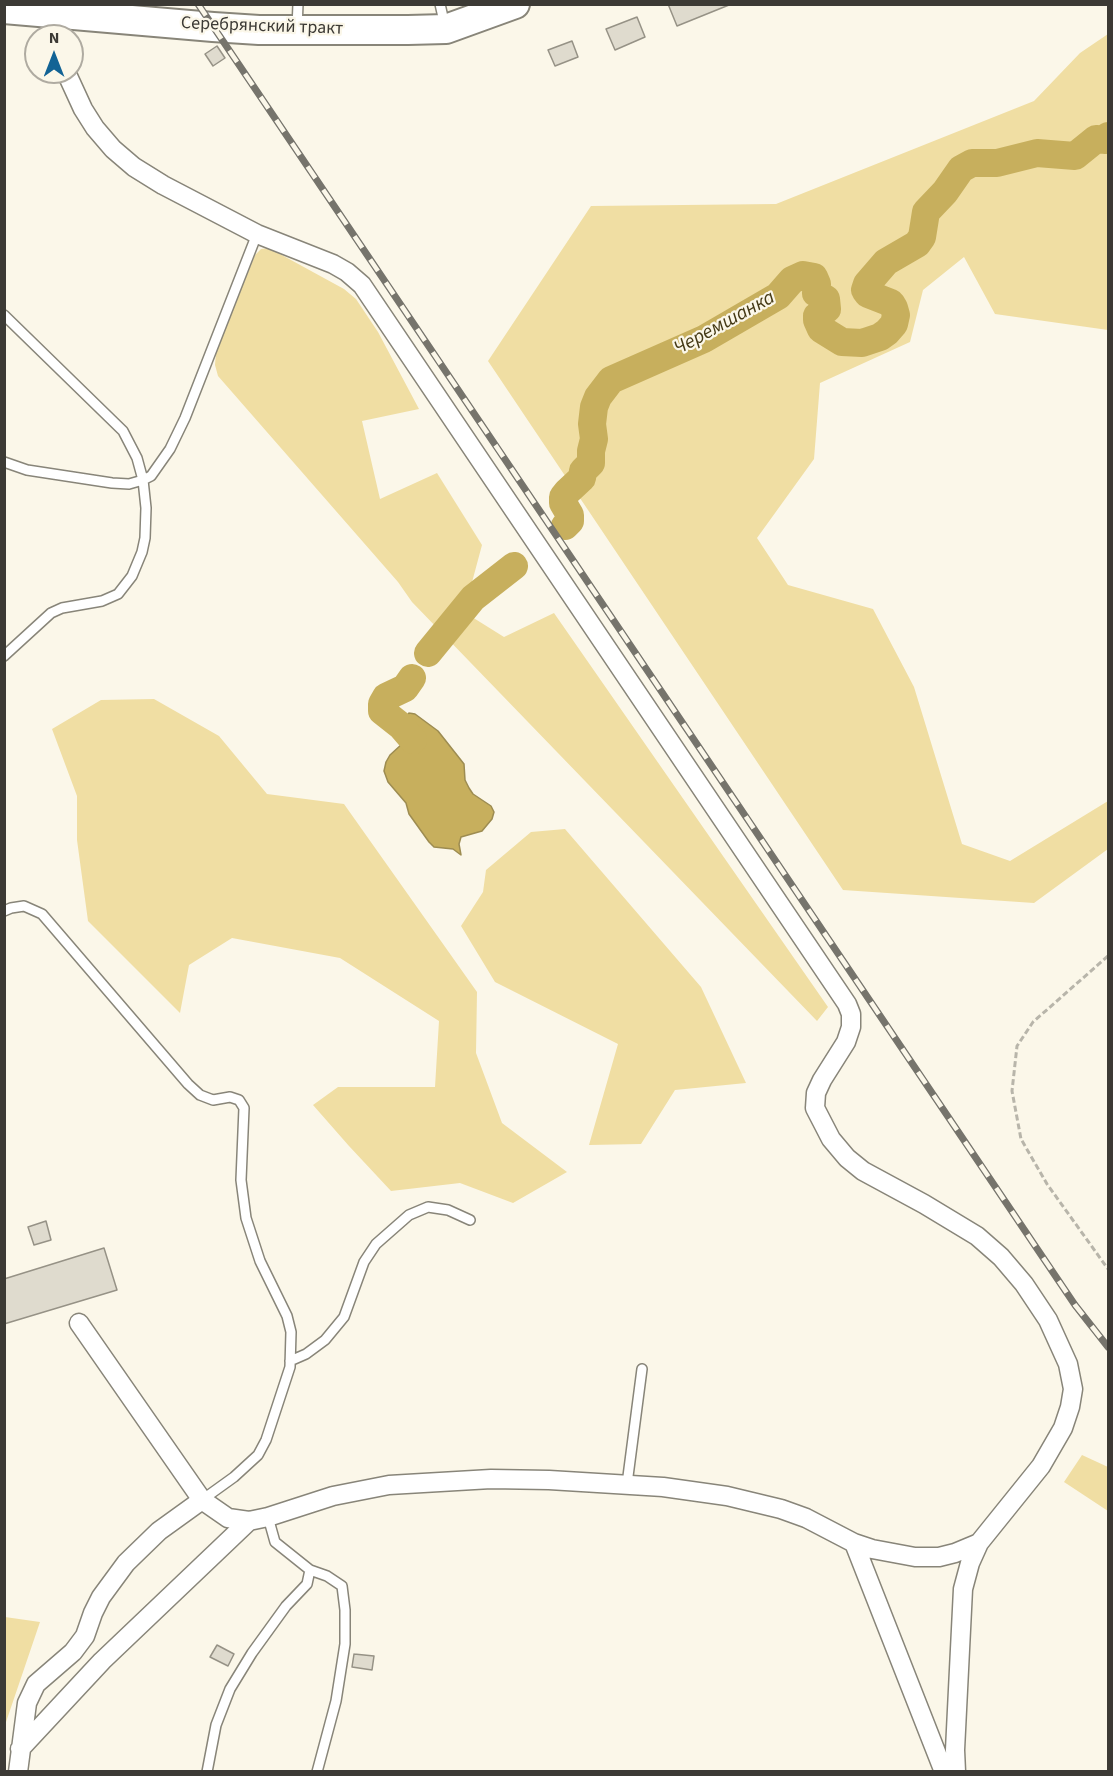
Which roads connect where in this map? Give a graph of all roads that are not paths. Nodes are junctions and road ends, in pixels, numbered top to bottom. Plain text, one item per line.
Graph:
1 (515, 4) edge
2 (4, 9) edge
3 (297, 17) edge
4 (443, 17) edge
5 (52, 24) edge
6 (84, 26) edge
7 (72, 84) edge
8 (257, 234) junction
9 (4, 315) edge
10 (4, 462) edge
11 (143, 480) junction
12 (4, 656) edge
13 (4, 911) edge
14 (470, 1220) dead end
15 (79, 1323) dead end
16 (290, 1361) junction
17 (642, 1369) dead end
18 (627, 1484) junction
19 (202, 1500) junction
20 (268, 1517) junction
21 (249, 1521) junction
22 (854, 1543) junction
23 (979, 1543) junction
24 (310, 1570) junction
25 (20, 1749) junction
26 (18, 1772) edge
27 (207, 1772) edge
28 (317, 1772) edge
29 (944, 1772) edge
30 (956, 1772) edge

1 - 4 main road, Серебрянский тракт
2 - 5 main road, Серебрянский тракт
3 - 4 main road, Серебрянский тракт
3 - 6 main road, Серебрянский тракт
7 - 8 street
8 - 11 lane
8 - 23 street
9 - 11 lane
10 - 11 lane
11 - 12 lane
13 - 16 lane
14 - 16 lane
15 - 19 street
16 - 19 lane
17 - 18 lane
18 - 20 street
18 - 22 street
19 - 21 street
19 - 25 street
20 - 21 street
20 - 24 lane
21 - 25 street
22 - 23 street
22 - 29 street
23 - 30 street
24 - 27 lane
24 - 28 lane
25 - 26 street

